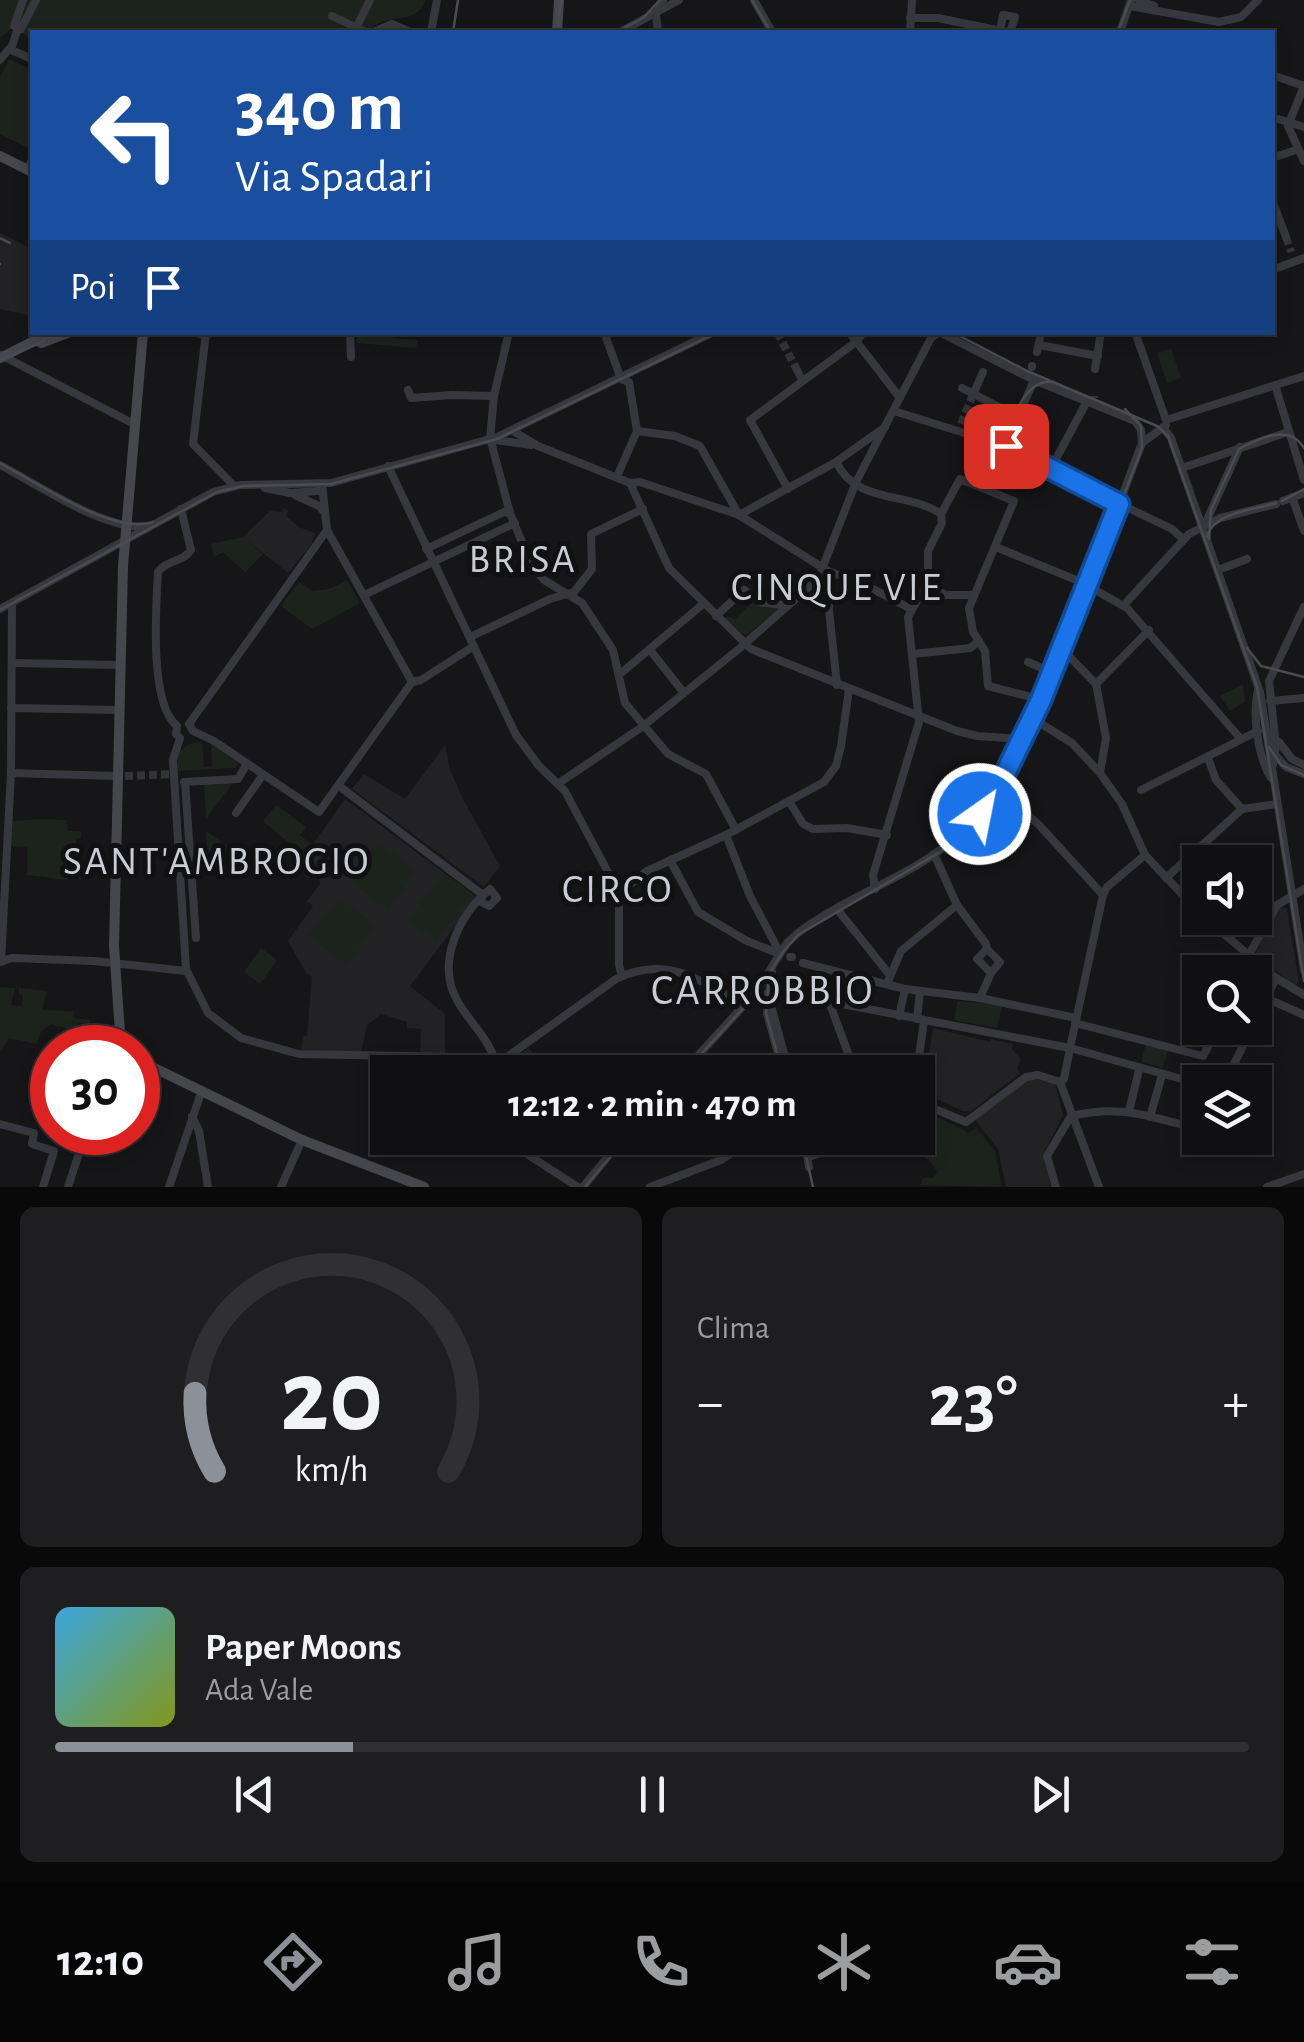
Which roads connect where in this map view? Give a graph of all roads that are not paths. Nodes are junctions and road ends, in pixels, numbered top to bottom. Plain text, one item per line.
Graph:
1 (26, 0) edge
2 (36, 0) edge
3 (370, 0) edge
4 (437, 0) edge
5 (560, 0) edge
6 (662, 0) edge
7 (679, 0) edge
8 (754, 0) edge
9 (912, 0) edge
10 (1139, 0) edge
11 (1258, 0) edge
12 (1130, 3) edge
13 (1168, 11) junction
14 (656, 14) junction
15 (332, 16) dead end
16 (910, 18) junction
17 (18, 28) junction
18 (355, 30) edge
19 (378, 30) edge
20 (406, 30) edge
21 (431, 30) edge
22 (557, 30) edge
23 (624, 30) edge
24 (658, 30) edge
25 (771, 30) edge
26 (910, 30) edge
27 (996, 30) edge
28 (1121, 30) edge
29 (8, 47) junction
30 (30, 58) edge
31 (0, 60) edge
32 (1275, 76) edge
33 (1304, 86) edge
34 (1275, 118) edge
35 (1289, 122) junction
36 (1304, 127) edge
37 (1293, 151) dead end
38 (0, 156) edge
39 (1275, 157) edge
40 (1304, 160) edge
41 (30, 167) edge
42 (1275, 208) edge
43 (1286, 237) tunnel mouth
44 (1291, 252) tunnel mouth
45 (1299, 260) edge
46 (1275, 269) edge
47 (47, 335) edge
48 (61, 335) edge
49 (142, 335) edge
50 (206, 335) edge
51 (350, 335) edge
52 (508, 335) edge
53 (605, 335) edge
54 (708, 335) edge
55 (851, 335) edge
56 (862, 335) edge
57 (935, 335) edge
58 (945, 335) edge
59 (1040, 335) edge
60 (1101, 335) edge
61 (1136, 335) edge
62 (856, 342) junction
63 (30, 345) junction
64 (1, 356) edge
65 (350, 356) dead end
66 (1098, 356) junction
67 (986, 364) junction
68 (1095, 369) dead end
69 (1304, 376) edge
70 (621, 379) junction
71 (1034, 380) junction
72 (1275, 385) junction
73 (962, 388) dead end
74 (408, 390) dead end
75 (973, 394) junction
76 (494, 396) junction
77 (900, 398) junction
78 (1086, 403) junction
79 (1001, 408) dead end
80 (894, 411) junction
81 (134, 424) junction
82 (1165, 424) junction
83 (886, 426) junction
84 (512, 431) junction
85 (637, 431) junction
86 (1288, 432) junction
87 (491, 439) junction
88 (1142, 444) junction
89 (538, 446) junction
90 (1006, 446) junction
91 (1240, 447) junction
92 (836, 462) junction
93 (1036, 462) junction
94 (0, 464) edge
95 (388, 466) junction
96 (1182, 468) junction
97 (618, 472) dead end
98 (1304, 480) edge
99 (856, 482) junction
100 (252, 484) junction
101 (322, 484) junction
102 (630, 484) junction
103 (234, 486) junction
104 (788, 489) junction
105 (987, 489) junction
106 (290, 493) junction
107 (1304, 493) edge
108 (1284, 501) junction
109 (1122, 506) junction
110 (182, 508) junction
111 (643, 510) junction
112 (510, 512) junction
113 (325, 513) junction
114 (941, 514) junction
115 (739, 515) junction
116 (154, 523) junction
117 (515, 523) junction
118 (127, 525) junction
119 (1203, 527) junction
120 (326, 530) junction
121 (1304, 531) edge
122 (125, 539) junction
123 (1183, 540) junction
124 (996, 548) junction
125 (426, 549) junction
126 (1247, 559) dead end
127 (432, 563) junction
128 (824, 568) junction
129 (1218, 570) junction
130 (51, 582) junction
131 (926, 585) junction
132 (1087, 587) junction
133 (568, 594) junction
134 (973, 595) junction
135 (364, 596) junction
136 (12, 604) junction
137 (703, 604) junction
138 (784, 606) junction
139 (1123, 606) junction
140 (1304, 607) edge
141 (0, 609) edge
142 (911, 609) junction
143 (716, 616) junction
144 (1150, 630) junction
145 (472, 641) junction
146 (979, 641) junction
147 (744, 644) junction
148 (650, 650) junction
149 (1062, 650) junction
150 (913, 654) junction
151 (1028, 662) dead end
152 (13, 663) junction
153 (120, 664) junction
154 (1252, 664) junction
155 (1273, 672) junction
156 (1053, 673) junction
157 (620, 674) junction
158 (412, 682) junction
159 (1096, 684) junction
160 (838, 685) junction
161 (1259, 687) junction
162 (849, 689) junction
163 (684, 693) junction
164 (1035, 698) dead end
165 (1304, 698) edge
166 (1270, 701) junction
167 (12, 708) junction
168 (119, 710) junction
169 (919, 715) junction
170 (1032, 718) junction
171 (177, 726) junction
172 (642, 726) junction
173 (191, 728) junction
174 (1258, 732) junction
175 (1271, 737) junction
176 (180, 738) junction
177 (1240, 738) junction
178 (1022, 739) junction
179 (1275, 756) junction
180 (1208, 758) junction
181 (1304, 765) edge
182 (245, 768) dead end
183 (1272, 772) junction
184 (1100, 773) junction
185 (11, 774) junction
186 (1304, 774) edge
187 (118, 776) junction
188 (260, 779) dead end
189 (186, 782) junction
190 (1274, 782) junction
191 (175, 783) junction
192 (559, 783) junction
193 (339, 786) junction
194 (998, 788) junction
195 (1141, 790) dead end
196 (789, 801) junction
197 (1277, 804) junction
198 (1242, 809) junction
199 (236, 813) dead end
200 (4, 816) edge
201 (736, 830) junction
202 (726, 835) junction
203 (887, 835) junction
204 (934, 854) junction
205 (1145, 854) junction
206 (670, 860) junction
207 (1166, 878) junction
208 (875, 888) junction
209 (1304, 889) edge
210 (619, 893) junction
211 (1182, 894) edge
212 (1103, 895) junction
213 (1292, 896) junction
214 (957, 905) junction
215 (836, 909) junction
216 (1227, 935) edge
217 (196, 938) dead end
218 (987, 949) junction
219 (780, 954) junction
220 (1250, 954) junction
221 (0, 962) edge
222 (803, 963) dead end
223 (117, 964) junction
224 (773, 968) junction
225 (1304, 970) edge
226 (186, 971) junction
227 (991, 972) junction
228 (622, 976) junction
229 (1276, 978) junction
230 (888, 979) junction
231 (1272, 986) edge
232 (905, 988) junction
233 (920, 992) junction
234 (767, 994) junction
235 (1304, 995) edge
236 (980, 998) junction
237 (1272, 1001) edge
238 (833, 1002) junction
239 (744, 1004) junction
240 (1304, 1015) edge
241 (900, 1016) junction
242 (920, 1020) junction
243 (1076, 1020) junction
244 (120, 1025) edge
245 (1209, 1045) edge
246 (1070, 1048) junction
247 (493, 1055) edge
248 (510, 1055) edge
249 (698, 1055) edge
250 (782, 1055) edge
251 (849, 1055) edge
252 (918, 1055) edge
253 (370, 1056) edge
254 (1139, 1070) junction
255 (160, 1072) edge
256 (1162, 1075) junction
257 (1182, 1080) edge
258 (1060, 1082) junction
259 (201, 1093) junction
260 (935, 1109) edge
261 (1129, 1111) junction
262 (192, 1116) junction
263 (1071, 1116) junction
264 (1150, 1117) junction
265 (1182, 1123) edge
266 (0, 1124) edge
267 (1077, 1132) junction
268 (1060, 1134) junction
269 (302, 1140) junction
270 (78, 1155) edge
271 (530, 1155) edge
272 (609, 1155) edge
273 (730, 1155) edge
274 (807, 1155) edge
275 (827, 1155) edge
276 (1304, 1174) edge
277 (43, 1187) edge
278 (68, 1187) edge
279 (169, 1187) edge
280 (208, 1187) edge
281 (281, 1187) edge
282 (424, 1187) edge
283 (580, 1187) edge
284 (650, 1187) edge
285 (1056, 1187) edge
286 (1099, 1187) edge
287 (1267, 1187) edge

1 - 17 street
2 - 17 street
3 - 18 street
4 - 21 street
5 - 22 street
6 - 14 street
7 - 14 street
8 - 25 street
9 - 16 street
10 - 13 street
11 - 13 street
12 - 13 street
12 - 28 street
14 - 23 street
14 - 24 street
15 - 18 street
16 - 26 street
16 - 27 street
17 - 29 street
19 - 20 street
29 - 30 street
29 - 31 street
32 - 33 street
33 - 35 street
34 - 35 street
35 - 36 street
35 - 40 street
37 - 39 street
38 - 41 street
42 - 43 street
44 - 45 street
45 - 46 street
47 - 63 street
48 - 63 street
49 - 81 street
50 - 103 street
51 - 65 street
52 - 76 street
53 - 70 street
54 - 70 street
55 - 62 street
56 - 62 street
57 - 77 street
58 - 67 street
59 - 66 street
60 - 66 street
61 - 82 street
62 - 77 street
62 - 104 street
63 - 64 street
64 - 81 street
66 - 68 street
67 - 71 street
67 - 75 street
69 - 72 street
70 - 84 street
70 - 85 street
71 - 78 street
71 - 90 street
72 - 82 street
72 - 86 street
73 - 75 street
74 - 76 street
75 - 79 street
76 - 87 street
77 - 80 street
78 - 88 street
78 - 93 street
80 - 83 street
80 - 90 street
81 - 118 street
82 - 88 street
82 - 96 street
83 - 92 street
83 - 99 street
84 - 87 street
84 - 89 street
85 - 97 street
85 - 115 street
86 - 91 street
86 - 98 street
87 - 89 street
87 - 95 street
87 - 112 street
88 - 109 street
89 - 102 street
90 - 93 street
90 - 105 street
91 - 96 street
91 - 119 street
92 - 99 street
92 - 104 street
93 - 109 street
94 - 118 street
95 - 101 street
95 - 125 street
96 - 119 street
99 - 114 street
99 - 128 street
100 - 101 street
100 - 103 street
100 - 106 street
101 - 106 street
101 - 113 street
102 - 111 street
102 - 115 street
103 - 110 street
104 - 115 street
105 - 114 street
105 - 124 street
106 - 113 street
107 - 108 street
108 - 119 street
108 - 121 street
109 - 123 street
109 - 132 street
110 - 116 street
110 - 171 street
111 - 133 street
111 - 137 street
112 - 117 street
112 - 125 street
113 - 120 street
114 - 131 street
115 - 128 street
116 - 118 street
116 - 122 street
117 - 127 street
117 - 133 street
118 - 122 street
119 - 123 street
119 - 129 street
120 - 135 street
120 - 173 street
122 - 130 street
122 - 130 street
122 - 153 street
123 - 139 street
124 - 132 street
124 - 134 street
125 - 127 street
126 - 129 street
127 - 135 street
127 - 145 street
128 - 138 street
128 - 142 street
128 - 160 street
129 - 154 street
130 - 136 street
131 - 134 street
131 - 142 street
132 - 139 street
132 - 149 street
133 - 145 street
133 - 157 street
134 - 146 street
135 - 158 street
136 - 141 street
136 - 152 street
137 - 143 street
137 - 148 street
138 - 143 street
138 - 147 street
139 - 144 street
140 - 155 street
142 - 150 street
143 - 147 street
144 - 159 street
144 - 177 street
145 - 158 street
145 - 192 street
146 - 150 street
146 - 164 street
147 - 160 street
147 - 163 street
148 - 157 street
148 - 163 street
149 - 156 street
149 - 159 street
150 - 169 street
151 - 156 street
152 - 153 street
152 - 167 street
153 - 168 street
154 - 155 street
154 - 161 street
155 - 161 street
155 - 166 street
156 - 170 street
157 - 172 street
158 - 193 street
159 - 184 street
160 - 162 street
161 - 174 street
161 - 175 street
162 - 169 street
162 - 196 street
163 - 172 street
165 - 166 street
166 - 175 street
167 - 168 street
167 - 185 street
168 - 187 street
169 - 178 street
169 - 203 street
170 - 178 street
170 - 184 street
171 - 173 street
171 - 176 street
172 - 192 street
172 - 201 street
173 - 176 street
173 - 193 street
174 - 177 street
174 - 190 street
175 - 179 street
175 - 181 street
175 - 183 street
176 - 191 street
177 - 180 street
178 - 194 street
179 - 183 street
179 - 186 street
180 - 195 street
180 - 198 street
182 - 189 street
183 - 190 street
184 - 205 street
185 - 187 street
185 - 200 street
187 - 223 street
188 - 199 street
189 - 191 street
189 - 217 street
190 - 197 street
191 - 226 street
192 - 210 street
193 - 247 street
194 - 204 street
194 - 212 street
196 - 201 street
196 - 203 street
197 - 198 street
197 - 213 street
198 - 207 street
200 - 221 street
201 - 202 street
202 - 206 street
202 - 219 street
203 - 208 street
204 - 208 street
204 - 214 street
205 - 207 street
205 - 212 street
206 - 210 street
206 - 219 street
207 - 211 street
208 - 215 street
209 - 213 street
210 - 228 street
212 - 243 street
213 - 220 street
213 - 225 street
214 - 218 street
214 - 230 street
215 - 219 street
215 - 230 street
216 - 220 street
218 - 227 street
218 - 227 street
219 - 224 street
220 - 229 street
221 - 223 street
222 - 230 street
223 - 226 street
223 - 244 street
224 - 234 street
224 - 239 street
226 - 253 street
227 - 236 street
228 - 239 street
228 - 248 street
229 - 231 street
229 - 235 street
230 - 232 street
232 - 233 street
232 - 241 street
233 - 236 street
233 - 242 street
234 - 238 street
234 - 239 street
234 - 250 street
236 - 243 street
237 - 240 street
238 - 241 street
238 - 251 street
239 - 249 street
241 - 242 street
242 - 246 street
242 - 252 street
243 - 245 street
243 - 246 street
246 - 254 street
246 - 258 street
254 - 256 street
254 - 261 street
255 - 259 street
256 - 257 street
256 - 264 street
258 - 260 street
258 - 263 street
259 - 262 street
259 - 269 street
261 - 263 street
261 - 264 street
262 - 279 street
262 - 280 street
263 - 267 street
263 - 268 street
264 - 265 street
266 - 277 street
267 - 268 street
267 - 286 street
268 - 285 street
269 - 281 street
269 - 282 street
270 - 278 street
271 - 283 street
272 - 283 street
273 - 284 street
274 - 275 street
276 - 287 street

